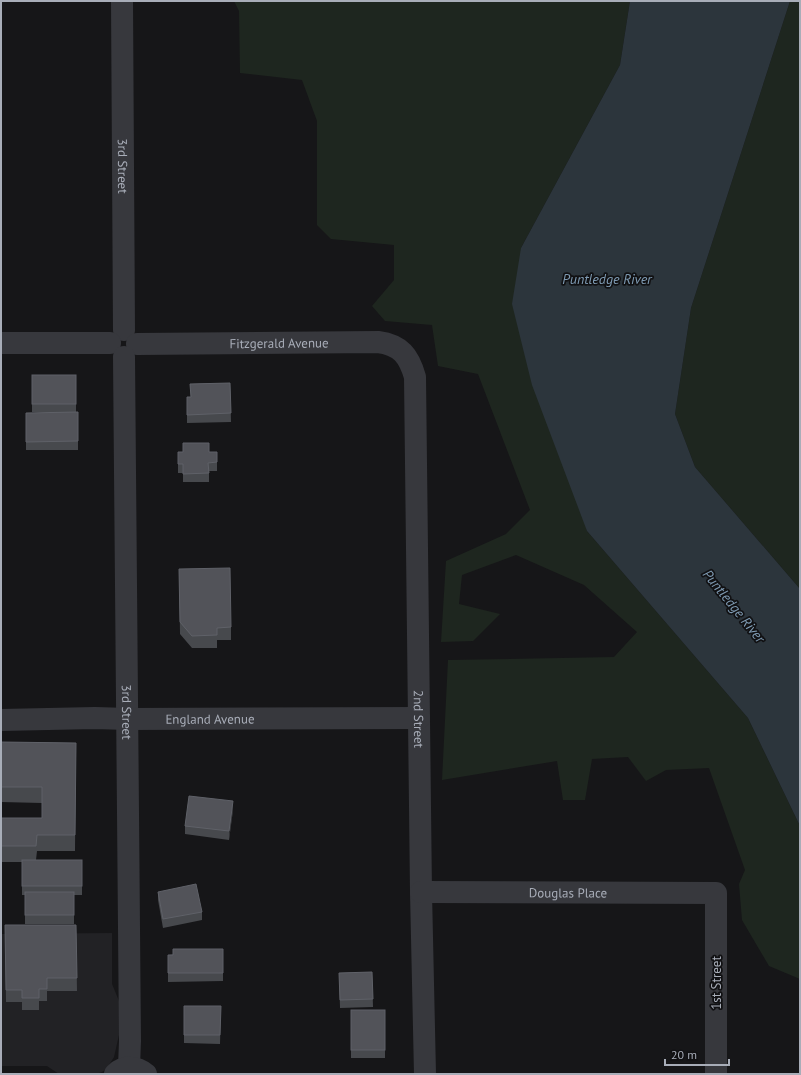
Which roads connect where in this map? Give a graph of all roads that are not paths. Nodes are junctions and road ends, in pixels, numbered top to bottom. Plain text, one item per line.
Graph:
1 (122, 1) edge
2 (1, 343) edge
3 (124, 344) junction
4 (412, 365) joint
5 (419, 718) junction
6 (128, 719) junction
7 (1, 720) edge
8 (421, 892) junction
9 (716, 893) joint
10 (130, 1072) edge
11 (425, 1074) edge
12 (716, 1074) edge

1 - 3 street, 3rd Street
2 - 3 street, Fitzgerald Avenue
3 - 4 street, Fitzgerald Avenue
3 - 6 street, 3rd Street
4 - 5 street, 2nd Street
5 - 6 street, England Avenue
5 - 8 street, 2nd Street
6 - 7 street, England Avenue
6 - 10 street, 3rd Street
8 - 9 street, Douglas Place
8 - 11 street, 2nd Street
9 - 12 street, 1st Street

